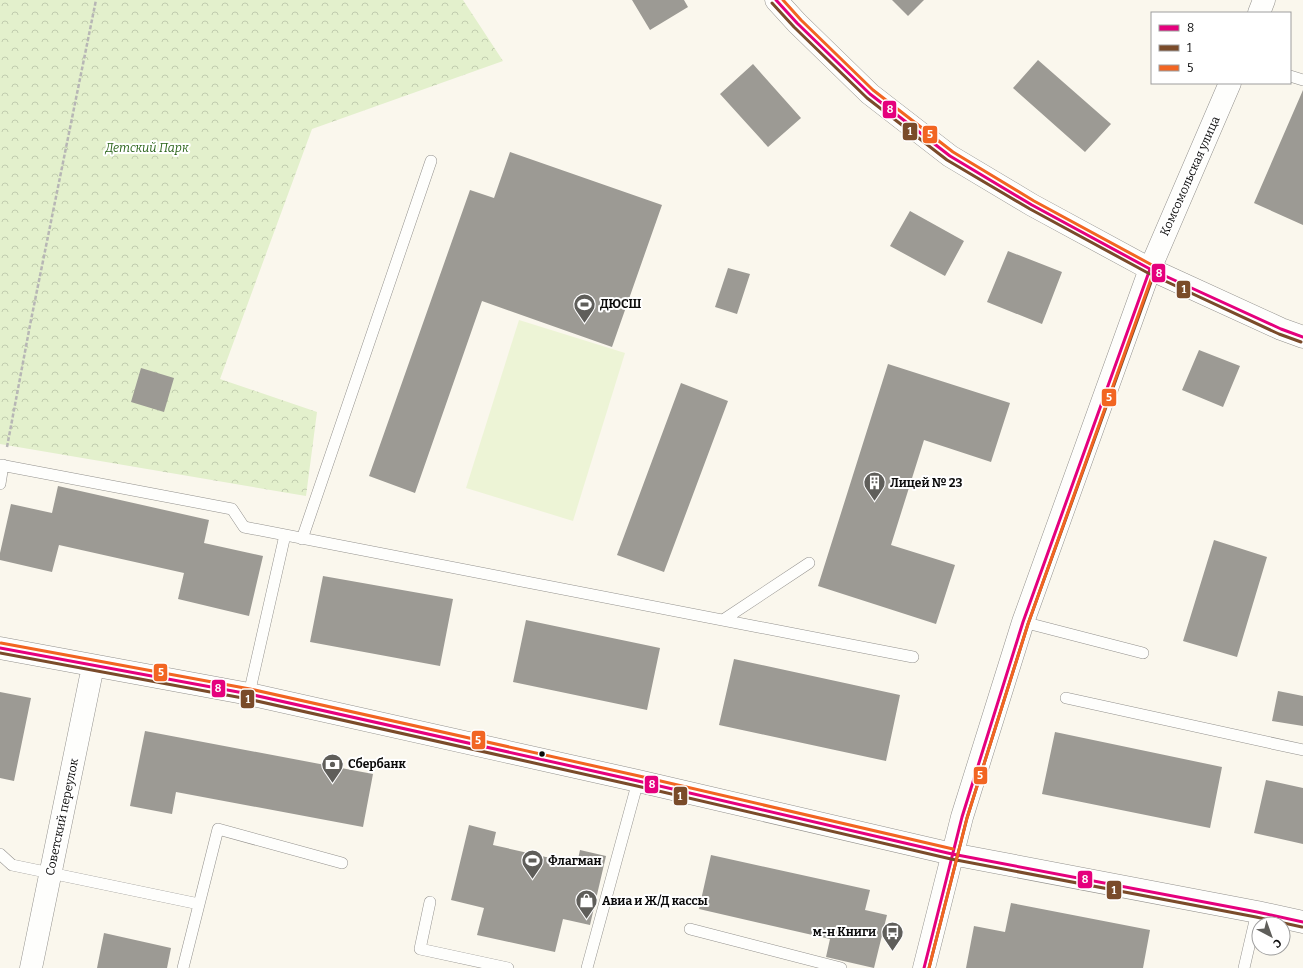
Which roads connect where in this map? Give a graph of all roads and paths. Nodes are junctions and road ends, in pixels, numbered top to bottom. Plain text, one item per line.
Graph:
1 (96, 0) edge
2 (776, 0) edge
3 (1264, 0) edge
4 (1259, 12) edge
5 (1291, 76) edge
6 (1303, 80) edge
7 (1230, 84) edge
8 (431, 162) dead end
9 (1150, 269) junction
10 (1303, 337) edge
11 (2, 465) edge
12 (0, 484) edge
13 (285, 535) junction
14 (302, 539) junction
15 (809, 563) dead end
16 (723, 620) junction
17 (1023, 622) junction
18 (0, 648) edge
19 (1143, 653) dead end
20 (913, 657) dead end
21 (92, 666) junction
22 (249, 694) junction
23 (1066, 698) dead end
24 (1303, 750) edge
25 (638, 781) junction
26 (0, 854) edge
27 (952, 854) junction
28 (342, 864) dead end
29 (50, 873) junction
30 (430, 902) dead end
31 (199, 904) junction
32 (1258, 912) junction
33 (1303, 922) edge
34 (690, 929) dead end
35 (31, 968) edge
36 (184, 968) edge
37 (508, 968) edge
38 (588, 968) edge
39 (841, 968) edge
40 (924, 968) edge
41 (1244, 968) edge

1 - 11 path
2 - 9 street
3 - 4 street
5 - 6 lane
7 - 9 street, Комсомольская улица
8 - 14 lane
9 - 10 street
9 - 17 street, Комсомольская улица
11 - 12 lane
11 - 13 lane
13 - 14 lane
13 - 22 lane
14 - 16 lane
15 - 16 lane
16 - 20 lane
17 - 19 lane
17 - 27 street, Комсомольская улица
18 - 21 street
21 - 22 street
21 - 29 street, Советский переулок
22 - 25 street
23 - 24 lane
25 - 27 street
25 - 38 lane
26 - 29 lane
27 - 32 street
27 - 40 street, Комсомольская улица
28 - 31 lane
29 - 31 lane
29 - 35 street, Советский переулок
30 - 37 lane
31 - 36 lane
32 - 33 street
32 - 41 lane
34 - 39 lane

